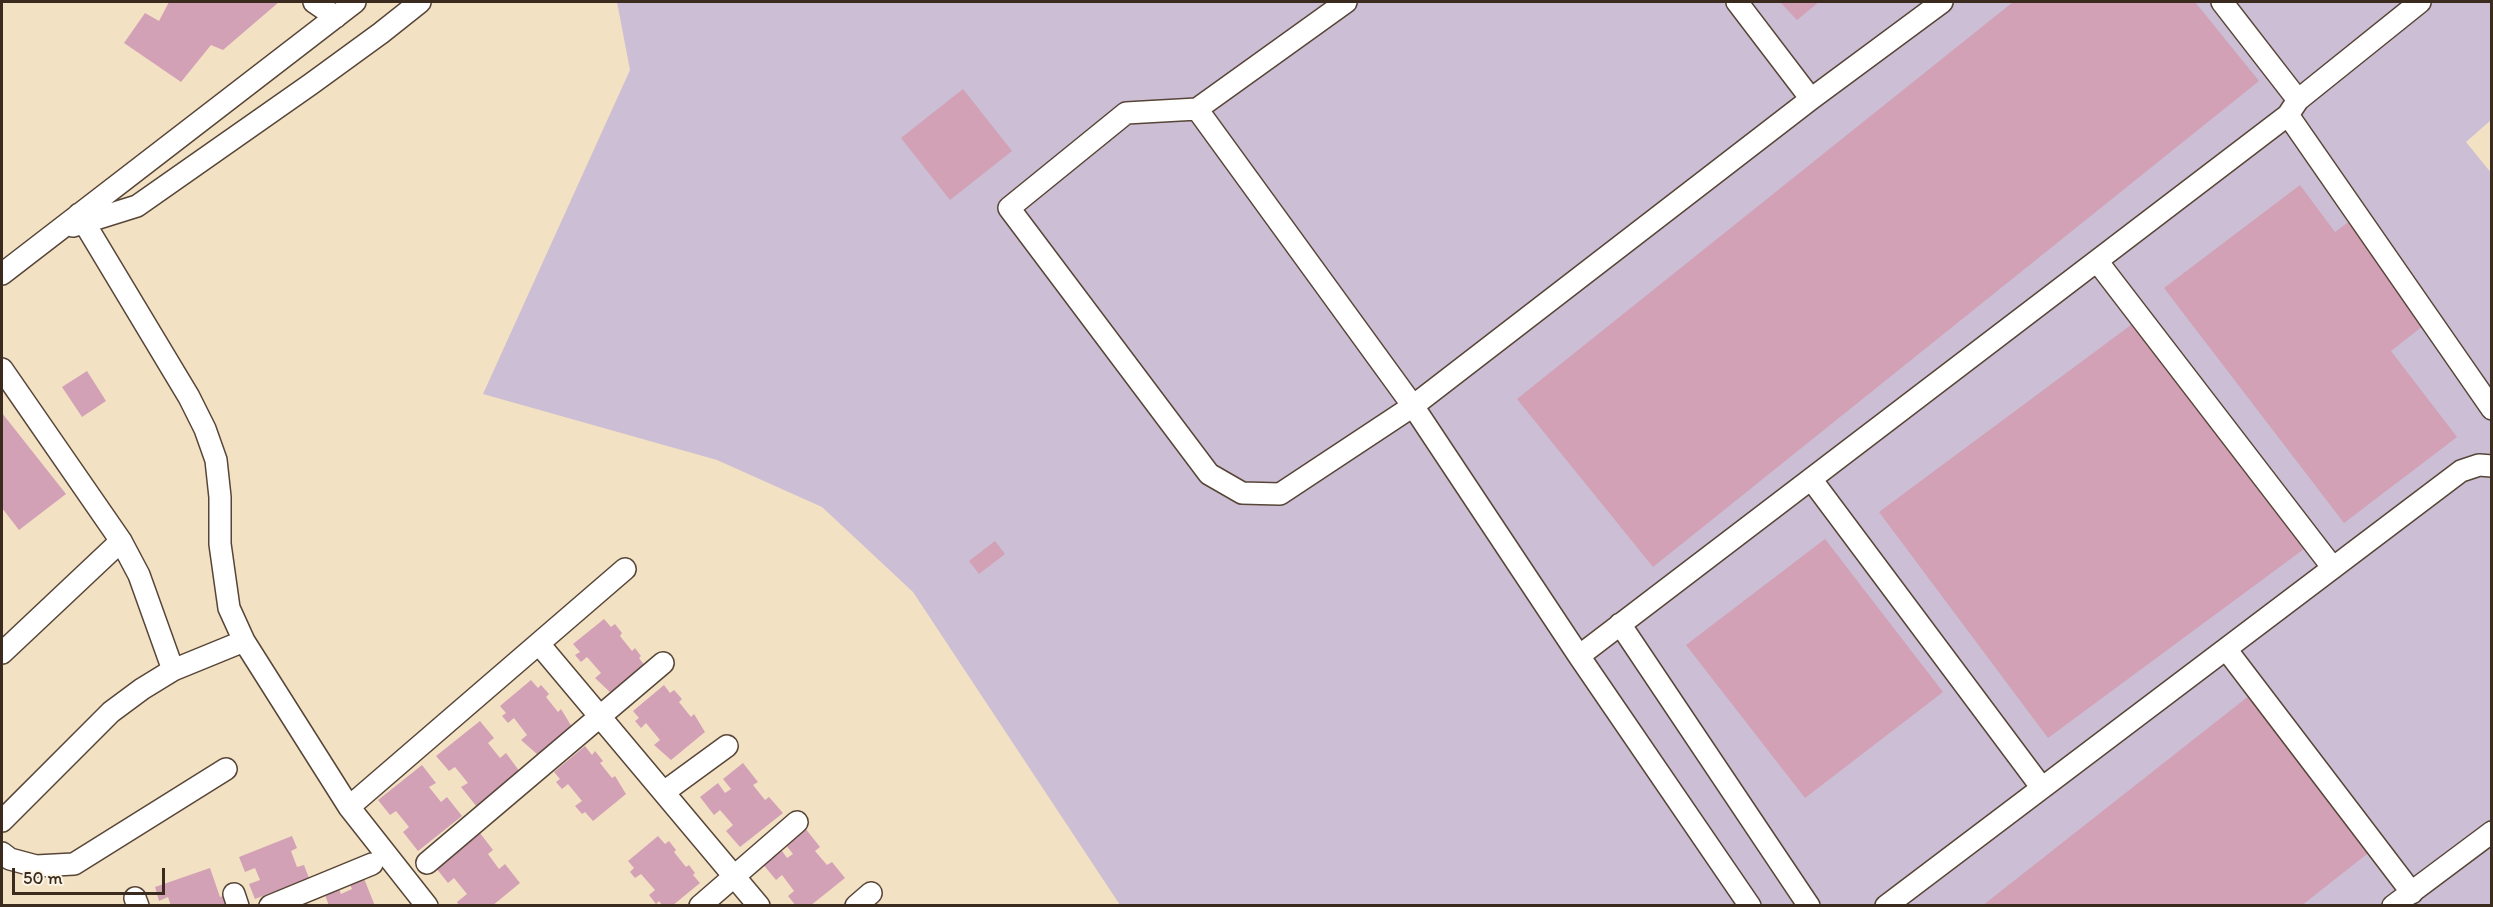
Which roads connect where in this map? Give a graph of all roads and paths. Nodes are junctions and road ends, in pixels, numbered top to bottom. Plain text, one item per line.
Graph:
1 (314, 2) edge
2 (355, 2) edge
3 (420, 2) edge
4 (1346, 2) edge
5 (1737, 2) edge
6 (1942, 2) edge
7 (2222, 2) edge
8 (2420, 2) edge
9 (336, 17) junction
10 (1811, 99) junction
11 (2293, 108) junction
12 (1197, 109) junction
13 (82, 219) junction
14 (2097, 261) junction
15 (2, 274) edge
16 (2, 369) edge
17 (1413, 406) junction
18 (2492, 409) edge
19 (2492, 466) edge
20 (1811, 479) junction
21 (121, 540) junction
22 (2333, 568) junction
23 (625, 569) dead end
24 (1620, 624) junction
25 (244, 641) junction
26 (539, 645) junction
27 (2226, 649) junction
28 (2, 653) edge
29 (1579, 656) junction
30 (663, 663) dead end
31 (173, 670) junction
32 (601, 718) junction
33 (727, 746) dead end
34 (226, 769) dead end
35 (2042, 788) junction
36 (664, 792) junction
37 (349, 807) junction
38 (2, 821) edge
39 (797, 822) dead end
40 (2492, 832) edge
41 (2, 853) edge
42 (428, 863) dead end
43 (372, 864) dead end
44 (735, 876) junction
45 (2412, 893) junction
46 (270, 906) edge
47 (427, 906) edge
48 (700, 906) edge
49 (759, 906) edge
50 (1750, 906) edge
51 (1809, 906) edge
52 (1886, 906) edge
53 (2393, 906) edge

1 - 9 street
2 - 9 street
3 - 13 street
4 - 12 street
5 - 10 street
6 - 10 street
7 - 11 street
8 - 11 street
9 - 13 street
10 - 17 street
11 - 14 street
11 - 18 street
12 - 17 street
12 - 17 street
13 - 15 street
13 - 25 street
14 - 20 street
14 - 22 street
16 - 21 street
17 - 29 street
19 - 22 street
20 - 24 street
20 - 35 street
21 - 28 street
21 - 31 street
22 - 27 street
23 - 26 street
24 - 29 street
24 - 51 street
25 - 31 street
25 - 37 street
26 - 32 street
26 - 37 street
27 - 35 street
27 - 45 street
29 - 50 street
30 - 32 street
31 - 38 street
32 - 36 street
32 - 42 street
33 - 36 street
34 - 41 street
35 - 52 street
36 - 44 street
37 - 47 street
39 - 44 street
40 - 45 street
43 - 46 street
44 - 48 street
44 - 49 street
45 - 53 street

